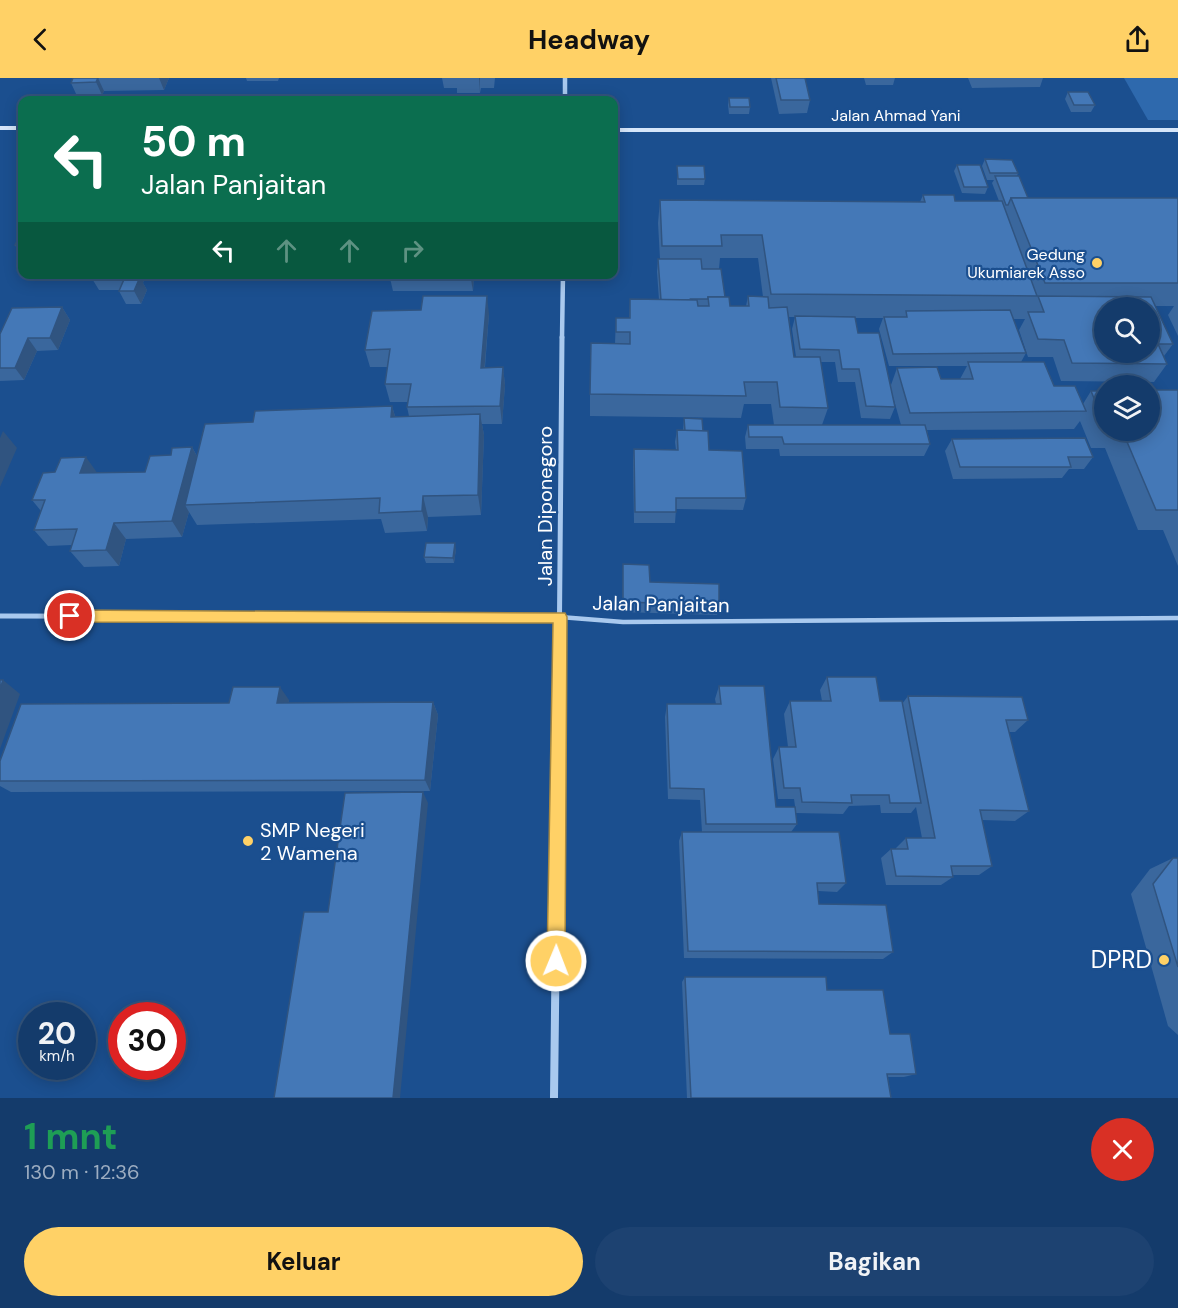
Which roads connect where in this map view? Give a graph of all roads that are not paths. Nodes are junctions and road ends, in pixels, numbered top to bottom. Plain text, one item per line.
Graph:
1 (565, 78) edge
2 (565, 96) edge
3 (0, 128) edge
4 (18, 128) edge
5 (618, 130) edge
6 (1178, 130) edge
7 (563, 279) edge
8 (0, 616) edge
9 (560, 617) junction
10 (1178, 618) edge
11 (554, 1098) edge

1 - 2 street
3 - 4 main road
5 - 6 main road, Jalan Ahmad Yani
7 - 9 street, Jalan Diponegoro
8 - 9 street, Jalan Panjaitan
9 - 10 lane, Jalan Panjaitan
9 - 11 street, Jalan Diponegoro

